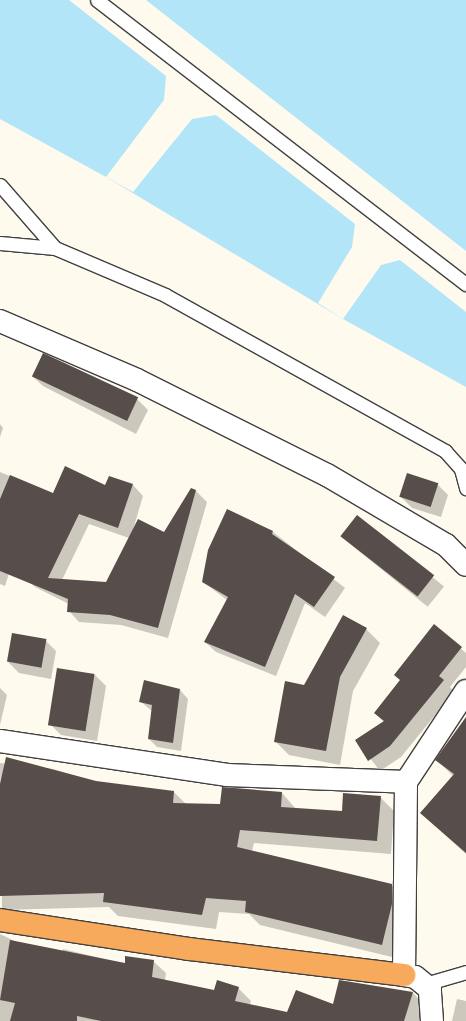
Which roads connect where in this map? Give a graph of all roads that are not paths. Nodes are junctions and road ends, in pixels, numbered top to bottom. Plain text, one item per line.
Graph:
1 (97, 0) edge
2 (0, 185) edge
3 (0, 243) edge
4 (54, 248) junction
5 (466, 284) edge
6 (0, 321) edge
7 (466, 488) edge
8 (466, 565) edge
9 (466, 691) edge
10 (0, 741) edge
11 (406, 782) junction
12 (0, 920) edge
13 (466, 972) edge
14 (404, 975) junction
15 (425, 984) junction
16 (432, 1021) edge

1 - 5 lane
2 - 4 lane
3 - 4 lane
4 - 7 lane
6 - 8 street
9 - 11 street
10 - 11 street
11 - 14 street
12 - 14 highway
13 - 15 lane
14 - 15 street
15 - 16 street

